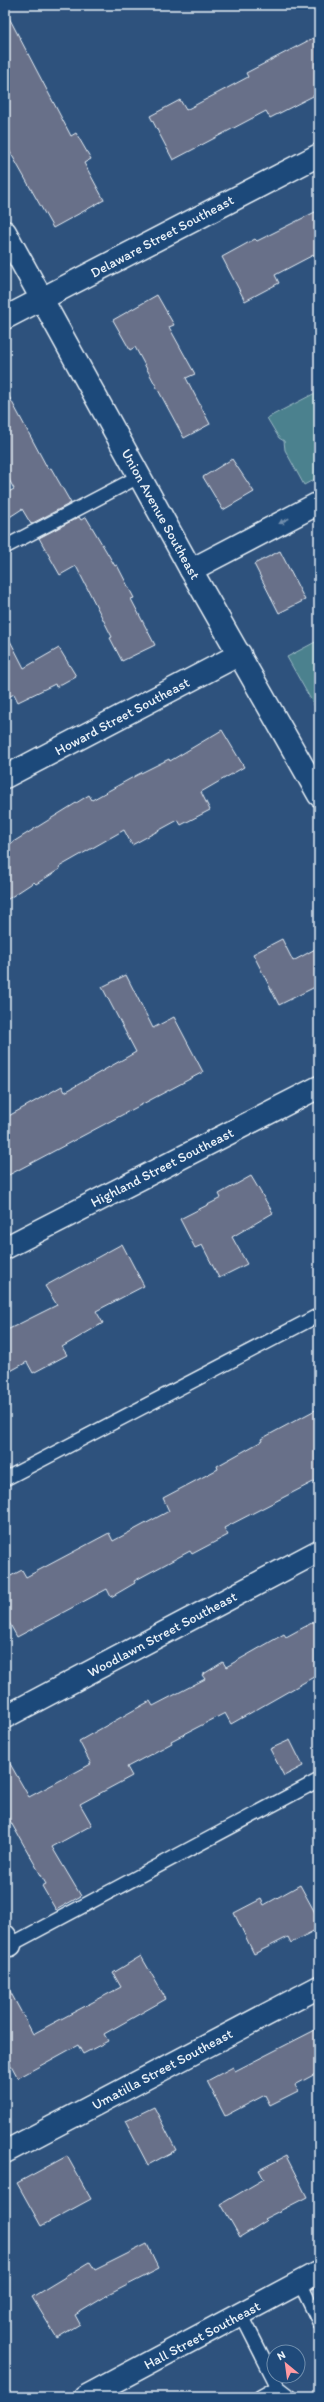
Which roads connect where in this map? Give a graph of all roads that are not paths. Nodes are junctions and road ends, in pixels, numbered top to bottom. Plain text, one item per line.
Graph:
1 (319, 155) edge
2 (5, 232) edge
3 (43, 299) junction
4 (5, 318) edge
5 (140, 476) junction
6 (319, 503) edge
7 (5, 547) edge
8 (191, 570) junction
9 (240, 654) junction
10 (5, 778) edge
11 (319, 795) edge
12 (319, 1087) edge
13 (5, 1248) edge
14 (319, 1315) edge
15 (5, 1479) edge
16 (319, 1552) edge
17 (5, 1717) edge
18 (319, 1780) edge
19 (8, 1941) edge
20 (319, 1987) edge
21 (5, 2152) edge
22 (319, 2272) edge
23 (300, 2283) junction
24 (241, 2314) junction
25 (319, 2322) edge
26 (278, 2387) junction
27 (84, 2397) edge
28 (260, 2397) edge
29 (291, 2397) edge

1 - 3 street, Delaware Street Southeast
2 - 3 street, Union Avenue Southeast
3 - 4 street, Delaware Street Southeast
3 - 5 street, Union Avenue Southeast
5 - 7 lane
5 - 8 street, Union Avenue Southeast
6 -> 8 street
8 - 9 street, Union Avenue Southeast
9 - 10 street, Howard Street Southeast
9 - 11 street, Union Avenue Southeast
12 - 13 street, Highland Street Southeast
14 - 15 lane
16 - 17 street, Woodlawn Street Southeast
18 - 19 lane
20 - 21 street, Umatilla Street Southeast
22 - 23 street, Hall Street Southeast
23 - 24 street, Hall Street Southeast
23 - 25 lane
24 - 26 lane
24 - 27 street, Hall Street Southeast
26 - 28 lane
26 - 29 lane

